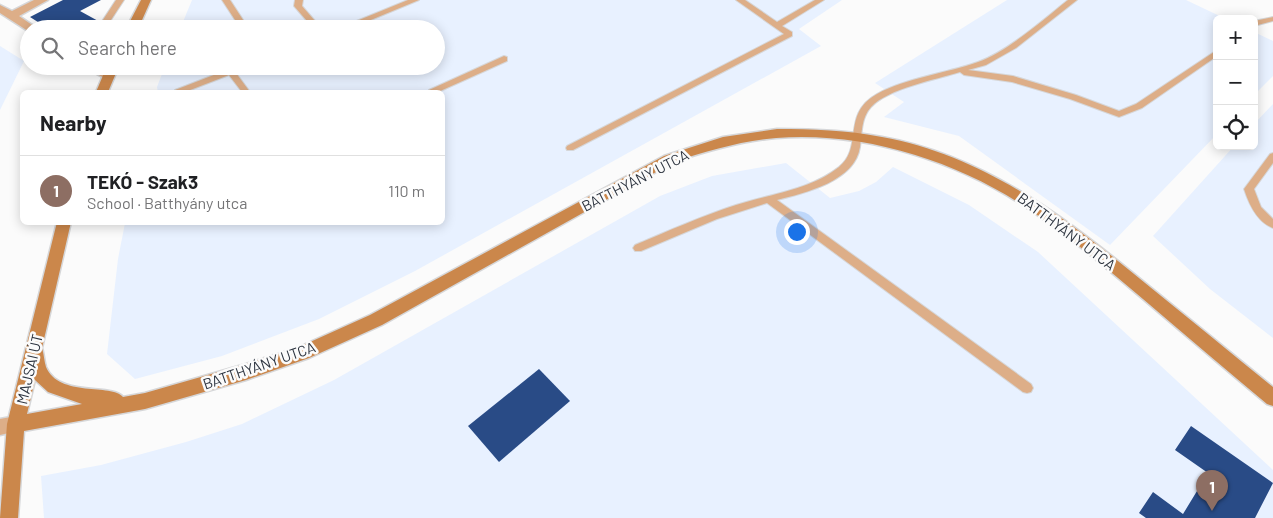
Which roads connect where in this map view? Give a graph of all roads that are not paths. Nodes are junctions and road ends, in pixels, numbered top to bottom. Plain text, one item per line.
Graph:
1 (43, 0) edge
2 (120, 0) edge
3 (146, 0) edge
4 (226, 0) edge
5 (299, 0) edge
6 (415, 0) edge
7 (740, 0) edge
8 (820, 0) edge
9 (1073, 0) edge
10 (0, 8) edge
11 (12, 15) junction
12 (1273, 19) edge
13 (107, 20) edge
14 (136, 20) edge
15 (239, 20) edge
16 (310, 20) edge
17 (364, 20) edge
18 (20, 21) edge
19 (1258, 23) edge
20 (777, 26) junction
21 (1213, 55) edge
22 (504, 59) dead end
23 (961, 71) junction
24 (109, 75) edge
25 (223, 75) edge
26 (233, 75) edge
27 (103, 90) edge
28 (183, 90) edge
29 (244, 90) edge
30 (436, 90) edge
31 (858, 137) junction
32 (570, 148) dead end
33 (1273, 156) edge
34 (770, 200) junction
35 (1273, 224) edge
36 (63, 225) edge
37 (638, 248) dead end
38 (34, 346) junction
39 (1027, 388) dead end
40 (1273, 398) edge
41 (145, 400) junction
42 (8, 426) edge
43 (8, 518) edge

1 - 11 street
2 - 13 lane
3 - 14 main road
4 - 15 lane
5 - 16 lane
6 - 17 lane
7 - 20 lane
8 - 20 lane
9 - 23 lane
10 - 11 street
11 - 18 street
12 - 19 lane
20 - 32 lane
21 - 23 lane
22 - 30 lane
23 - 31 lane
24 - 27 main road
25 - 28 lane
26 - 29 lane
31 - 34 lane
31 - 40 main road, BATTHYÁNY UTCA
31 - 41 main road, BATTHYÁNY UTCA
33 - 35 lane
34 - 37 lane
34 - 39 lane
36 - 38 main road, MAJSAI ÚT
38 - 41 main road
38 - 42 main road, MAJSAI ÚT
41 - 42 main road, BATTHYÁNY UTCA
42 - 43 main road, MAJSAI ÚT

